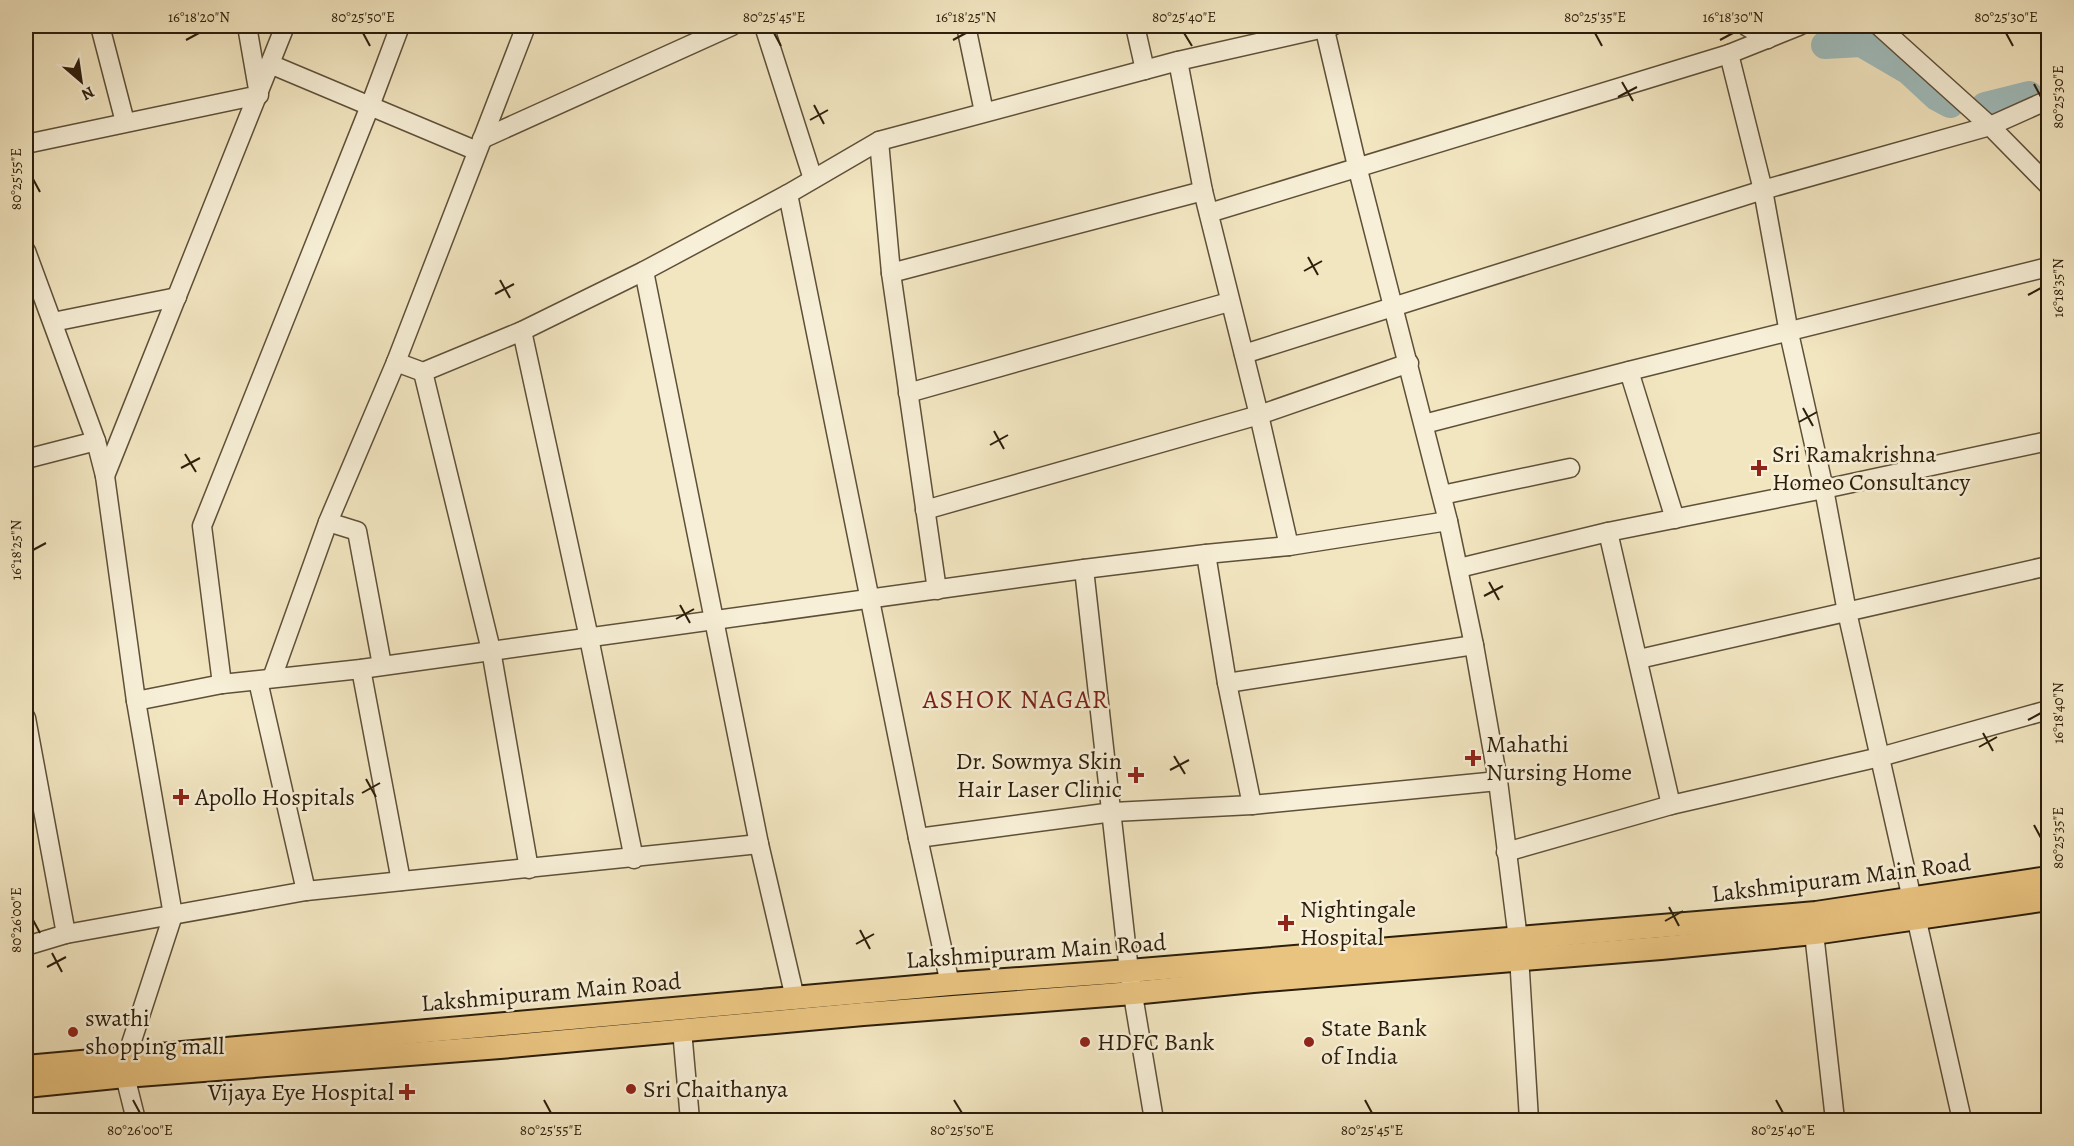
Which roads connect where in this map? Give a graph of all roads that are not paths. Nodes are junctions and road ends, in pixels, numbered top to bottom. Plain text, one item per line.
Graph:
1 (100, 26) edge
2 (247, 26) edge
3 (285, 26) edge
4 (400, 26) edge
5 (526, 26) edge
6 (732, 26) edge
7 (764, 26) edge
8 (966, 26) edge
9 (1135, 26) edge
10 (1746, 26) edge
11 (1799, 26) edge
12 (1879, 26) edge
13 (1328, 27) edge
14 (1768, 39) junction
15 (1729, 54) junction
16 (1178, 61) junction
17 (270, 64) junction
18 (1145, 70) junction
19 (259, 94) junction
20 (2049, 100) edge
21 (370, 106) junction
22 (984, 112) junction
23 (125, 122) junction
24 (1990, 126) junction
25 (879, 141) junction
26 (26, 144) edge
27 (480, 145) junction
28 (1357, 166) junction
29 (813, 179) junction
30 (2049, 185) edge
31 (1763, 190) junction
32 (1203, 191) junction
33 (788, 194) junction
34 (1209, 213) junction
35 (26, 251) edge
36 (2049, 267) edge
37 (644, 271) junction
38 (891, 273) junction
39 (177, 297) junction
40 (1229, 302) junction
41 (1395, 307) junction
42 (53, 322) junction
43 (522, 331) junction
44 (1789, 333) junction
45 (1244, 354) junction
46 (396, 362) junction
47 (1409, 363) junction
48 (1629, 371) junction
49 (423, 372) junction
50 (908, 393) junction
51 (1259, 415) junction
52 (1424, 424) junction
53 (96, 441) junction
54 (2049, 441) edge
55 (26, 459) edge
56 (1570, 468) dead end
57 (105, 476) junction
58 (1824, 489) junction
59 (1442, 495) junction
60 (925, 510) junction
61 (1675, 519) junction
62 (1448, 521) junction
63 (328, 522) junction
64 (1608, 532) junction
65 (1289, 546) junction
66 (1206, 554) junction
67 (2049, 566) edge
68 (1459, 568) junction
69 (1084, 569) junction
70 (937, 590) junction
71 (870, 600) junction
72 (1847, 612) junction
73 (713, 619) junction
74 (589, 638) junction
75 (1474, 645) junction
76 (491, 650) junction
77 (1639, 659) junction
78 (382, 665) junction
79 (361, 669) junction
80 (265, 680) junction
81 (1227, 683) junction
82 (222, 684) junction
83 (136, 701) junction
84 (2049, 710) edge
85 (26, 718) edge
86 (1880, 757) junction
87 (1498, 782) junction
88 (1671, 805) junction
89 (1252, 806) junction
90 (1113, 812) junction
91 (918, 838) junction
92 (759, 844) junction
93 (1506, 852) junction
94 (634, 859) junction
95 (529, 869) junction
96 (2049, 878) edge
97 (401, 881) junction
98 (306, 891) junction
99 (2049, 899) edge
100 (1916, 908) junction
101 (173, 915) junction
102 (1814, 933) junction
103 (66, 934) junction
104 (26, 946) edge
105 (1518, 949) junction
106 (1131, 982) junction
107 (950, 984) junction
108 (795, 998) junction
109 (682, 1030) junction
110 (26, 1067) edge
111 (125, 1068) junction
112 (26, 1086) edge
113 (136, 1120) edge
114 (690, 1120) edge
115 (1154, 1120) edge
116 (1529, 1120) edge
117 (1834, 1120) edge
118 (1962, 1120) edge

1 - 23 street
2 - 19 street
3 - 17 street
4 - 21 street
5 - 27 street
6 - 27 street
7 - 29 street
8 - 22 street
9 - 18 street
10 - 14 street
11 - 14 street
12 - 24 street
13 - 16 street
13 - 28 street
14 - 15 street
15 - 28 street
15 - 31 street
16 - 18 street
16 - 32 street
17 - 19 street
17 - 21 street
18 - 22 street
19 - 23 street
19 - 39 street
20 - 24 street
21 - 27 street
21 - 82 street
22 - 25 street
23 - 26 street
24 - 30 street
24 - 31 street
25 - 29 street
25 - 38 street
27 - 46 street
28 - 34 street
28 - 41 street
29 - 33 street
31 - 41 street
31 - 44 street
32 - 34 street
32 - 38 street
33 - 37 street
33 - 71 street
34 - 40 street
35 - 42 street
36 - 44 street
37 - 43 street
37 - 73 street
38 - 50 street
39 - 42 street
39 - 57 street
40 - 45 street
40 - 50 street
41 - 45 street
41 - 47 street
42 - 53 street
43 - 49 street
43 - 74 street
44 - 48 street
44 - 58 street
45 - 51 street
46 - 49 street
46 - 63 street
47 - 51 street
47 - 52 street
48 - 52 street
48 - 61 street
49 - 76 street
50 - 60 street
51 - 60 street
51 - 65 street
52 - 59 street
53 - 55 street
53 - 57 street
54 - 58 street
56 - 59 street
57 - 83 street
58 - 61 street
58 - 72 street
59 - 62 street
60 - 70 street
61 - 64 street
62 - 65 street
62 - 68 street
63 - 78 street
63 - 80 street
64 - 68 street
64 - 77 street
65 - 66 street
66 - 69 street
66 - 81 street
67 - 72 street
68 - 75 street
69 - 70 street
69 - 90 street
70 - 71 street
71 - 73 street
71 - 91 street
72 - 77 street
72 - 86 street
73 - 74 street
73 - 92 street
74 - 76 street
74 - 94 street
75 - 81 street
75 - 87 street
76 - 78 street
76 - 95 street
77 - 88 street
78 - 79 street
79 - 80 street
79 - 97 street
80 - 82 street
80 - 98 street
81 - 89 street
82 - 83 street
83 - 101 street
84 - 86 street
85 - 103 street
86 - 88 street
86 - 100 street
87 - 89 street
87 - 93 street
88 - 93 street
89 - 90 street
90 - 91 street
90 - 106 street
91 - 107 street
92 - 94 street
92 - 108 street
93 - 105 street
94 - 95 street
95 - 97 street
96 - 100 main road, Lakshmipuram Main Road
97 - 98 street
98 - 101 street
99 - 100 main road, Lakshmipuram Main Road
100 - 102 main road, Lakshmipuram Main Road
100 - 105 main road, Lakshmipuram Main Road
100 - 118 street
101 - 103 street
101 - 111 street
102 - 105 main road, Lakshmipuram Main Road
102 - 117 street
103 - 104 street
105 - 106 main road, Lakshmipuram Main Road
105 - 116 street
106 - 107 main road, Lakshmipuram Main Road
106 - 109 main road, Lakshmipuram Main Road
106 - 115 street
107 - 108 main road, Lakshmipuram Main Road
108 - 111 main road, Lakshmipuram Main Road
109 - 111 main road, Lakshmipuram Main Road
109 - 114 street
110 - 111 main road, Lakshmipuram Main Road
111 - 112 main road, Lakshmipuram Main Road
111 - 113 street

